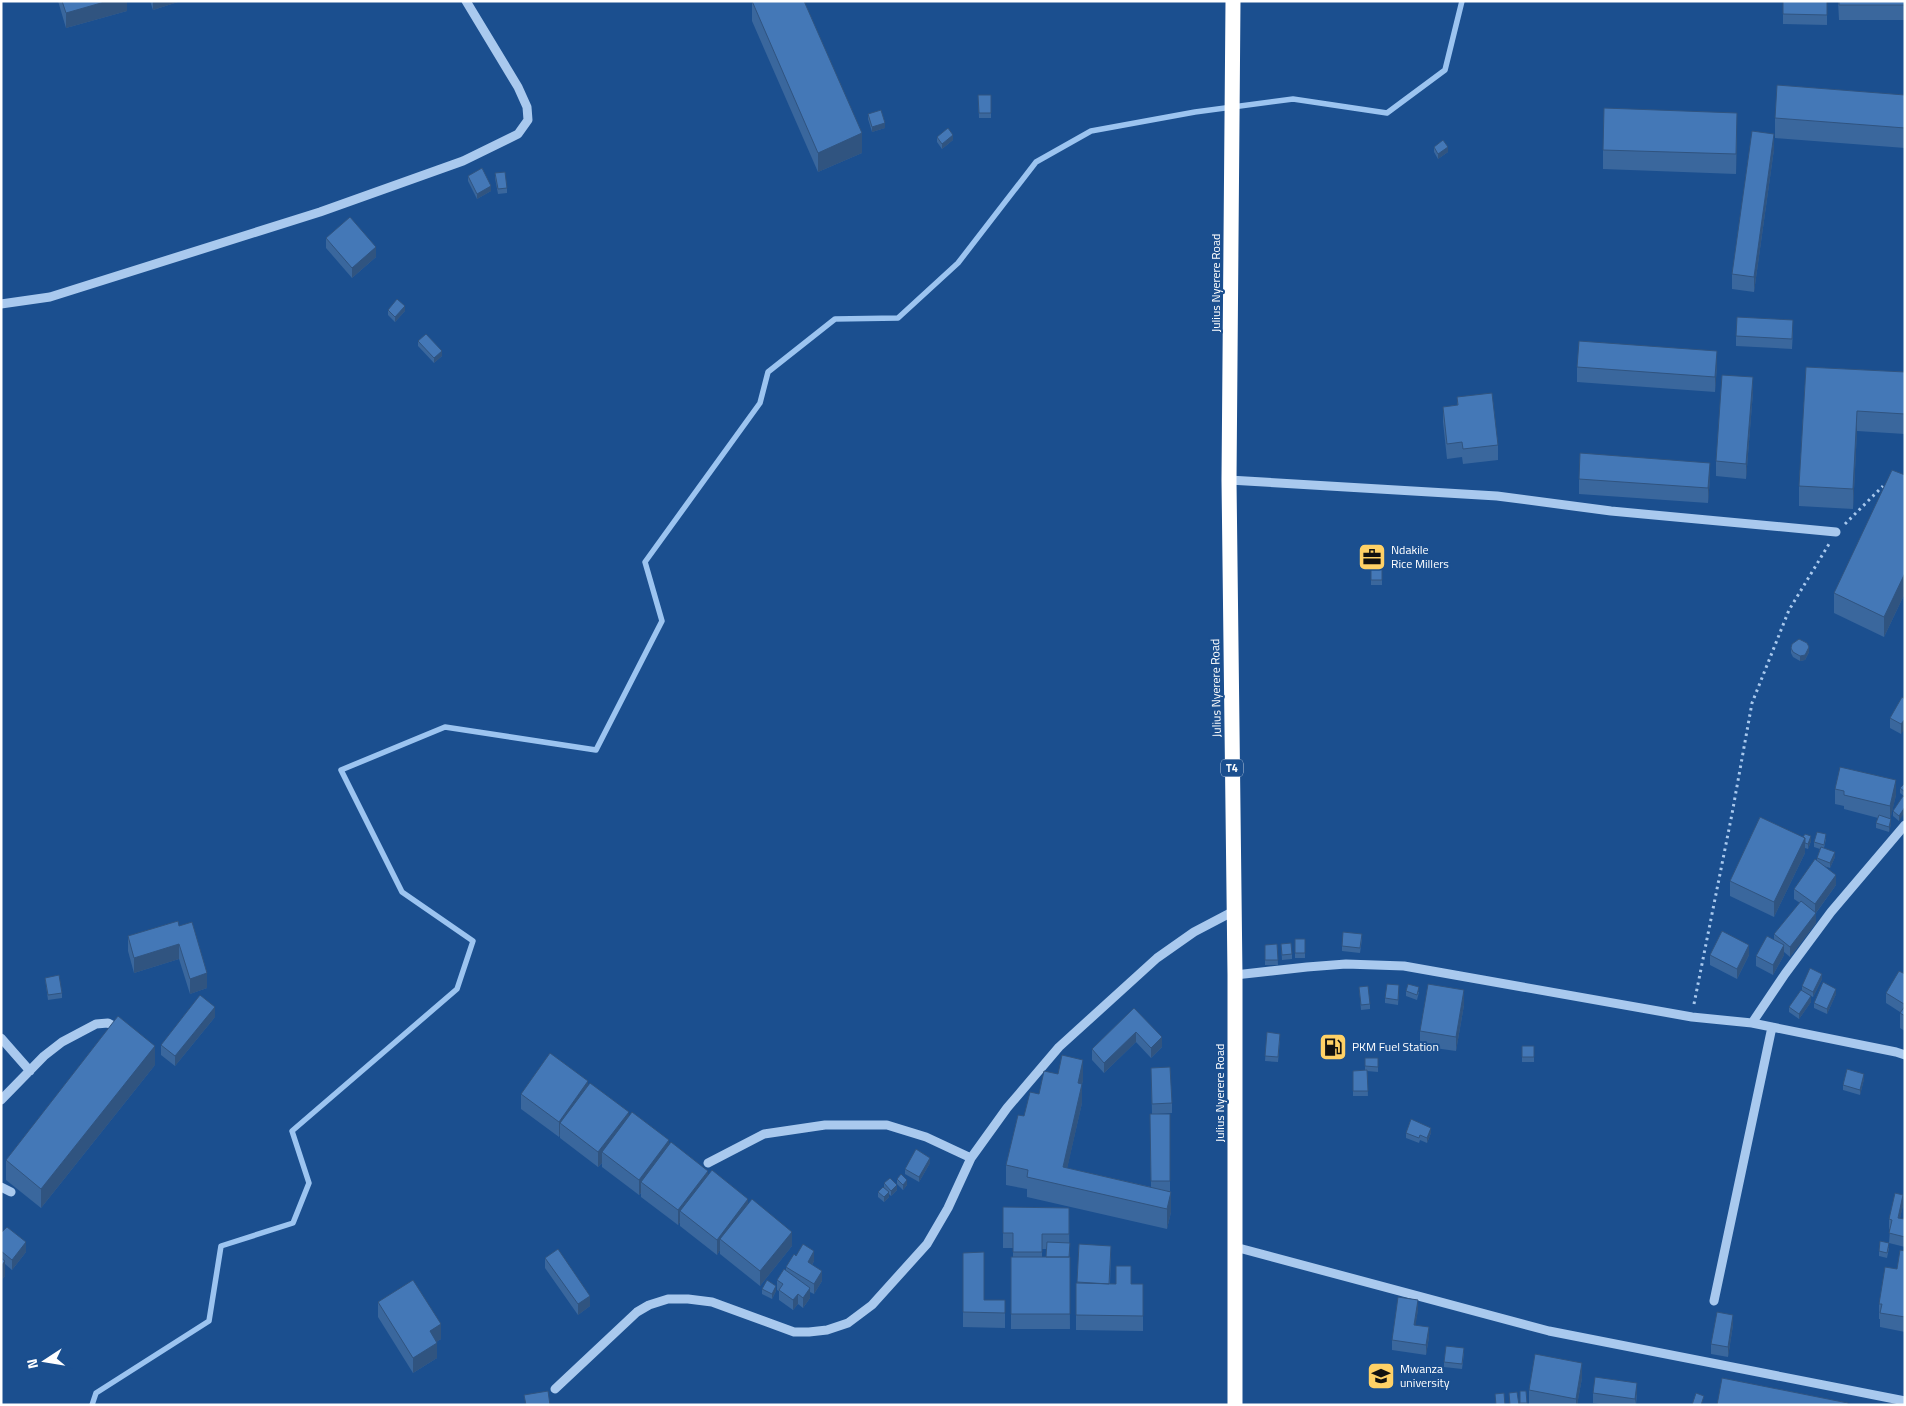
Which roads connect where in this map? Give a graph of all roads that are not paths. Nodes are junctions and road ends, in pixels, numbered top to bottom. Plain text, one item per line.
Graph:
1 (466, 1) edge
2 (1233, 1) edge
3 (1, 304) edge
4 (1229, 480) junction
5 (1836, 532) road end
6 (1905, 825) edge
7 (1234, 911) junction
8 (1235, 975) junction
9 (1752, 1024) junction
10 (1772, 1027) junction
11 (126, 1035) edge
12 (1, 1038) edge
13 (1905, 1055) edge
14 (30, 1071) junction
15 (1, 1100) edge
16 (971, 1158) junction
17 (708, 1163) dead end
18 (1, 1187) edge
19 (12, 1192) dead end
20 (1235, 1247) junction
21 (1714, 1301) dead end
22 (555, 1389) dead end
23 (1905, 1401) edge
24 (1235, 1405) edge

1 - 3 street
2 - 4 highway, Julius Nyerere Road / T4
4 - 5 street
4 - 7 highway, Julius Nyerere Road / T4
6 - 9 street
7 - 8 highway, Julius Nyerere Road / T4
7 - 16 street
8 - 9 street
8 - 20 highway, Julius Nyerere Road / T4
9 - 10 street
10 - 13 street
10 - 21 street
11 - 14 street
12 - 14 street
14 - 15 street
16 - 17 street
16 - 22 street
18 - 19 street
20 - 23 street
20 - 24 highway, Julius Nyerere Road / T4

